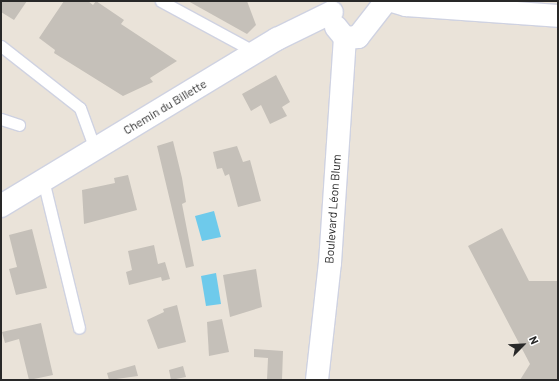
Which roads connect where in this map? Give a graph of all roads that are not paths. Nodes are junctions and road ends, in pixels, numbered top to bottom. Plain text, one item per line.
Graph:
1 (161, 1) edge
2 (386, 1) edge
3 (392, 1) edge
4 (334, 7) edge
5 (558, 16) edge
6 (345, 38) junction
7 (1, 46) edge
8 (255, 52) junction
9 (1, 119) edge
10 (19, 125) dead end
11 (95, 148) junction
12 (43, 180) junction
13 (1, 206) edge
14 (79, 328) dead end
15 (317, 380) edge

1 - 8 lane
2 - 6 street
3 - 5 street
4 - 6 street
4 - 8 street, Chemin du Billette
6 - 15 street, Boulevard Léon Blum
7 - 11 lane
8 - 11 street, Chemin du Billette
9 - 10 lane
11 - 12 street, Chemin du Billette
12 - 13 street, Chemin du Billette
12 - 14 lane

